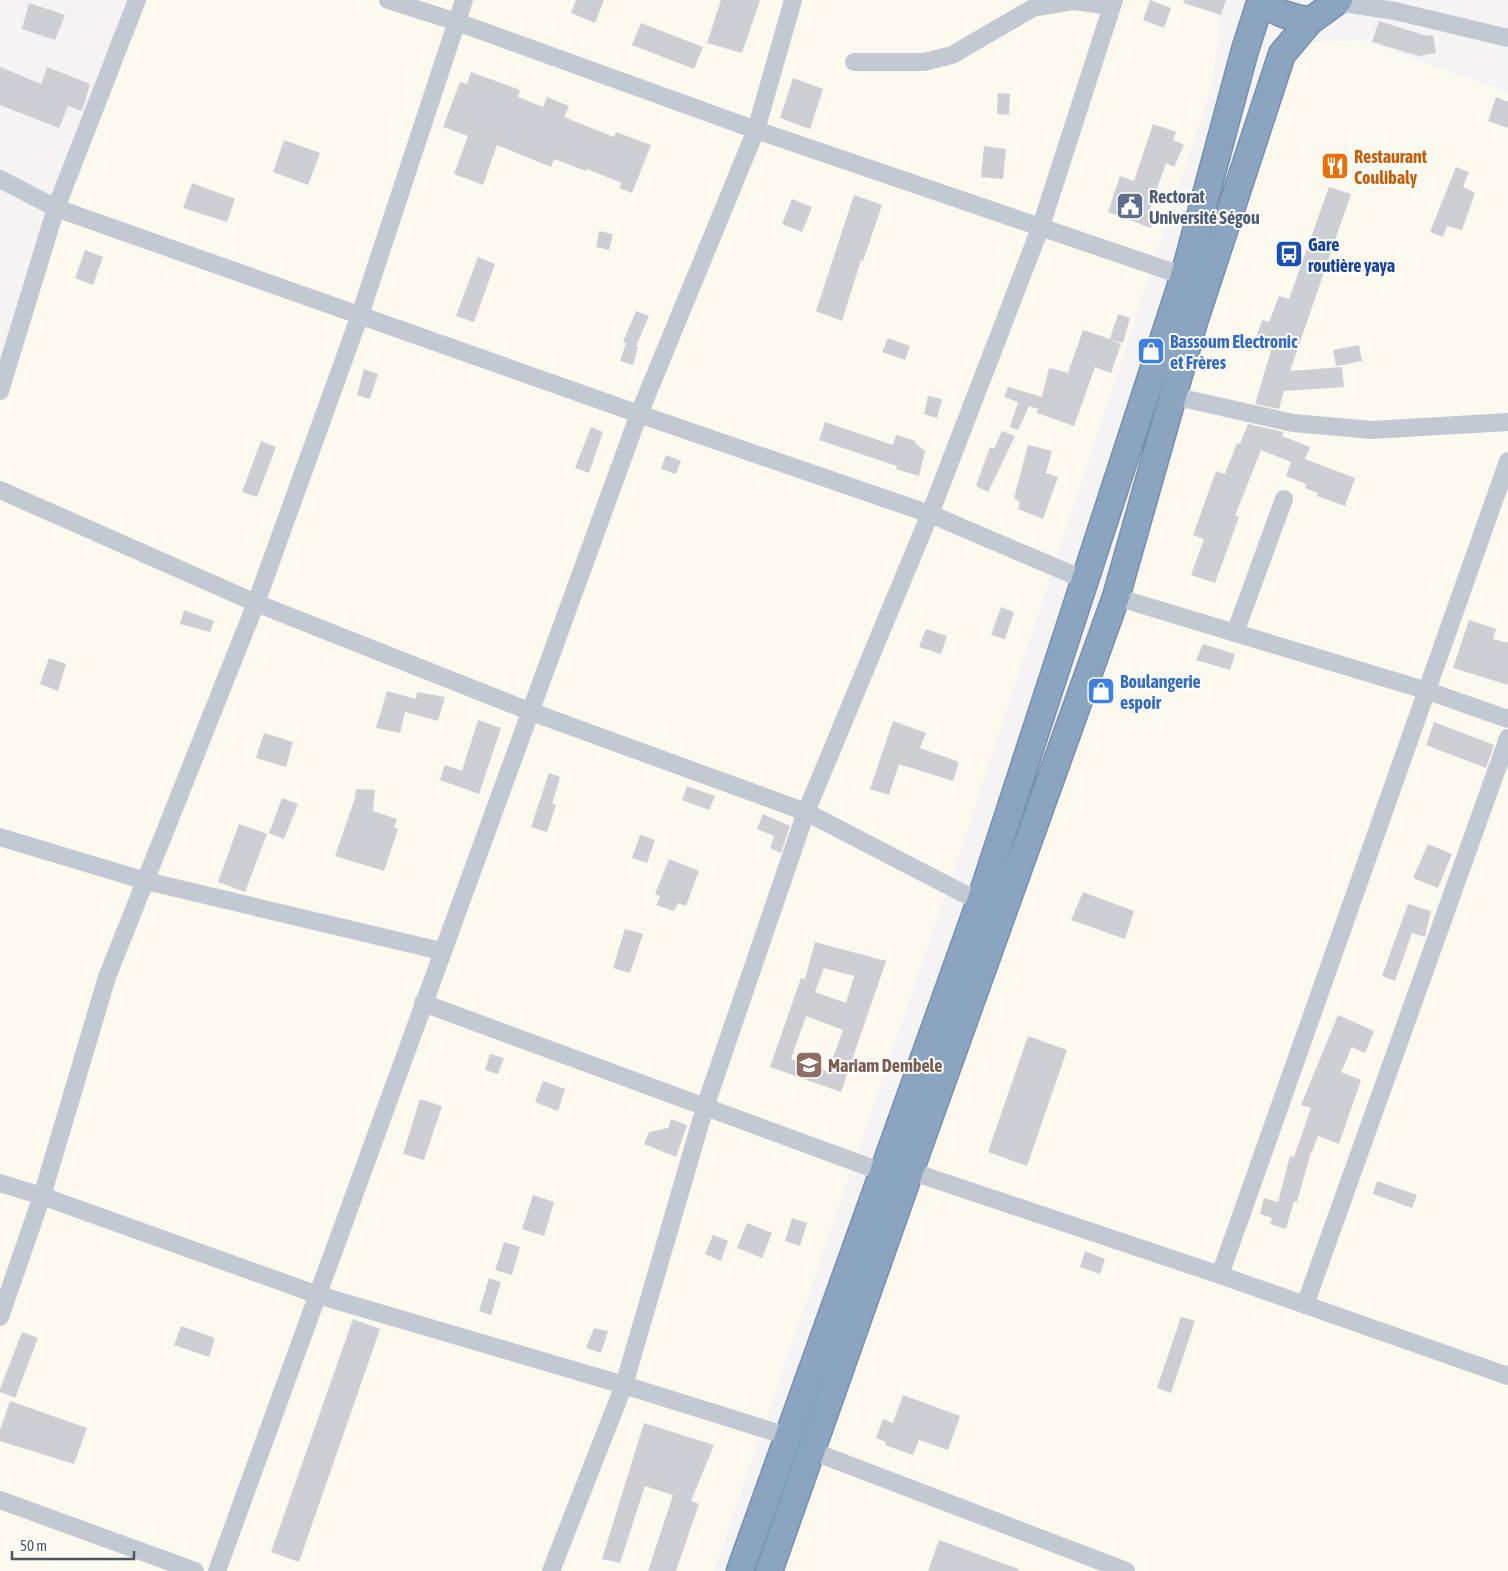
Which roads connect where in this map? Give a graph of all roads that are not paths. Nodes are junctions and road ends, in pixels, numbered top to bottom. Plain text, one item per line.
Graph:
1 (137, 0) edge
2 (388, 0) edge
3 (464, 0) edge
4 (793, 0) edge
5 (1262, 0) edge
6 (1338, 1) edge
7 (1112, 3) edge
8 (1389, 5) edge
9 (1310, 21) junction
10 (457, 22) junction
11 (1508, 38) edge
12 (854, 62) dead end
13 (756, 130) junction
14 (0, 179) edge
15 (56, 208) junction
16 (1041, 226) junction
17 (1184, 276) junction
18 (360, 315) junction
19 (0, 391) edge
20 (1173, 396) junction
21 (638, 414) junction
22 (1508, 422) edge
23 (1508, 461) edge
24 (0, 490) edge
25 (1284, 499) dead end
26 (930, 514) junction
27 (1085, 580) junction
28 (1116, 597) junction
29 (256, 603) junction
30 (1235, 633) junction
31 (1428, 691) junction
32 (529, 711) junction
33 (1508, 720) edge
34 (1508, 738) edge
35 (806, 812) junction
36 (0, 837) edge
37 (146, 880) junction
38 (980, 902) junction
39 (441, 951) junction
40 (423, 1003) junction
41 (705, 1107) junction
42 (897, 1172) junction
43 (0, 1183) edge
44 (42, 1196) junction
45 (1220, 1274) junction
46 (318, 1295) junction
47 (1305, 1305) junction
48 (0, 1317) edge
49 (1508, 1376) edge
50 (624, 1385) junction
51 (787, 1436) junction
52 (812, 1451) junction
53 (0, 1500) edge
54 (195, 1571) edge
55 (217, 1571) edge
56 (551, 1571) edge
57 (740, 1571) edge
58 (769, 1571) edge
59 (1126, 1571) edge

1 - 15 street
2 - 10 street
3 - 10 street
4 - 13 street
5 - 9 highway
5 - 17 highway
6 - 8 street
6 - 9 highway
7 - 12 street
7 - 16 street
8 - 11 street
9 - 20 highway
10 - 13 street
10 - 18 street
13 - 16 street
13 - 21 street
14 - 15 street
15 - 18 street
15 - 19 street
16 - 17 street
16 - 26 street
17 - 27 highway
18 - 21 street
18 - 29 street
20 - 22 street
20 - 28 highway
21 - 26 street
21 - 32 street
23 - 31 street
24 - 29 street
25 - 30 street
26 - 27 street
26 - 35 street
27 - 38 highway
28 - 30 street
28 - 42 highway
29 - 32 street
29 - 37 street
30 - 31 street
31 - 33 street
31 - 45 street
32 - 35 street
32 - 39 street
34 - 47 street
35 - 38 street
35 - 41 street
36 - 37 street
37 - 39 street
37 - 44 street
38 - 42 highway
39 - 40 street
40 - 41 street
40 - 46 street
41 - 42 street
41 - 50 street
42 - 45 street
42 - 51 highway
42 - 52 highway
43 - 44 street
44 - 46 street
44 - 48 street
45 - 47 street
46 - 50 street
46 - 55 street
47 - 49 street
50 - 51 street
50 - 56 street
51 - 57 highway
52 - 58 highway
52 - 59 street
53 - 54 street

